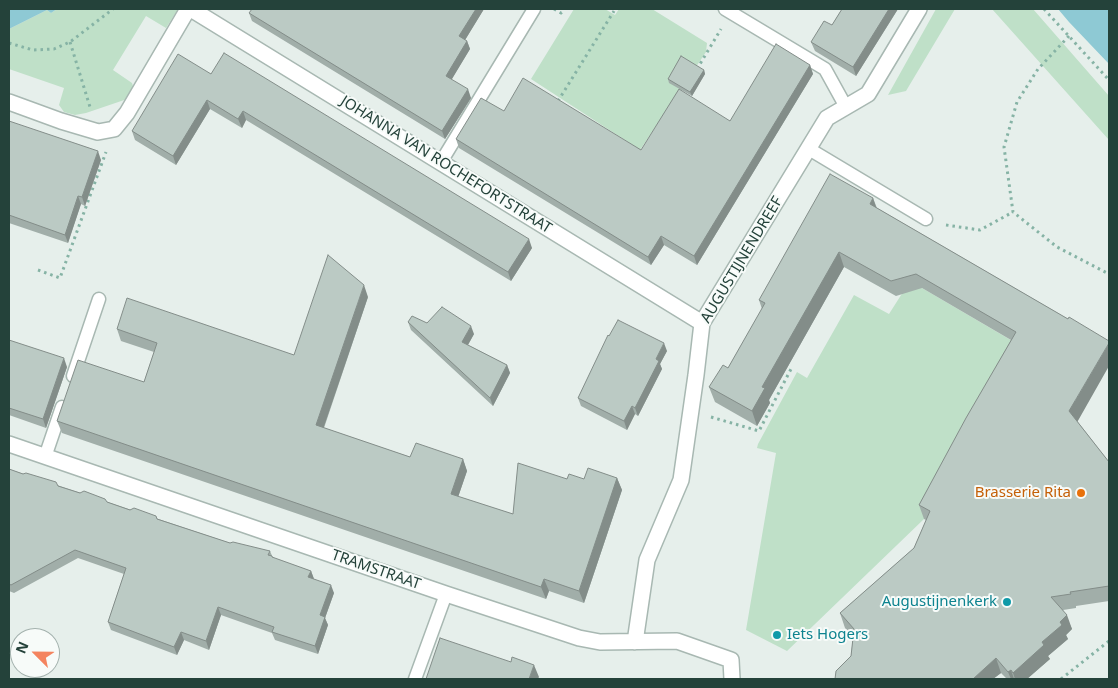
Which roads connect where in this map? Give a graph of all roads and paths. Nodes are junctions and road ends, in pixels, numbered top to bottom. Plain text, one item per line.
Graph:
1 (113, 9) edge
2 (189, 9) edge
3 (534, 9) edge
4 (553, 9) edge
5 (564, 9) edge
6 (919, 9) edge
7 (1044, 9) edge
8 (613, 10) edge
9 (728, 10) edge
10 (1069, 36) junction
11 (70, 42) junction
12 (9, 43) edge
13 (696, 71) edge
14 (1109, 80) edge
15 (550, 96) edge
16 (9, 102) edge
17 (558, 102) junction
18 (566, 106) edge
19 (846, 107) junction
20 (114, 129) junction
21 (98, 132) junction
22 (809, 149) junction
23 (441, 162) junction
24 (1013, 212) junction
25 (926, 219) joint
26 (38, 270) dead end
27 (1109, 274) edge
28 (99, 299) dead end
29 (702, 323) junction
30 (791, 369) dead end
31 (691, 411) junction
32 (9, 444) edge
33 (45, 457) junction
34 (446, 594) junction
35 (1109, 641) edge
36 (635, 642) junction
37 (415, 679) edge
38 (732, 679) edge
39 (1061, 679) edge

1 - 11 path
2 - 20 street
2 - 23 street, JOHANNA VAN ROCHEFORTSTRAAT
3 - 23 lane
4 - 5 path
6 - 19 street, AUGUSTIJNENDREEF
7 - 10 path
8 - 17 path
9 - 13 path
9 - 19 lane
10 - 14 path
10 - 24 path
11 - 12 path
11 - 21 path
15 - 17 path
16 - 21 street
17 - 18 path
19 - 22 street, AUGUSTIJNENDREEF
20 - 21 street
20 - 26 path
22 - 25 lane
22 - 29 street, AUGUSTIJNENDREEF
23 - 29 street, JOHANNA VAN ROCHEFORTSTRAAT
24 - 25 path
24 - 27 path
28 - 33 lane
29 - 31 street, AUGUSTIJNENDREEF
30 - 31 path
31 - 36 street, AUGUSTIJNENDREEF
32 - 33 street, TRAMSTRAAT
33 - 34 street, TRAMSTRAAT
34 - 36 street, TRAMSTRAAT
34 - 37 lane
35 - 39 path
36 - 38 street, TRAMSTRAAT

